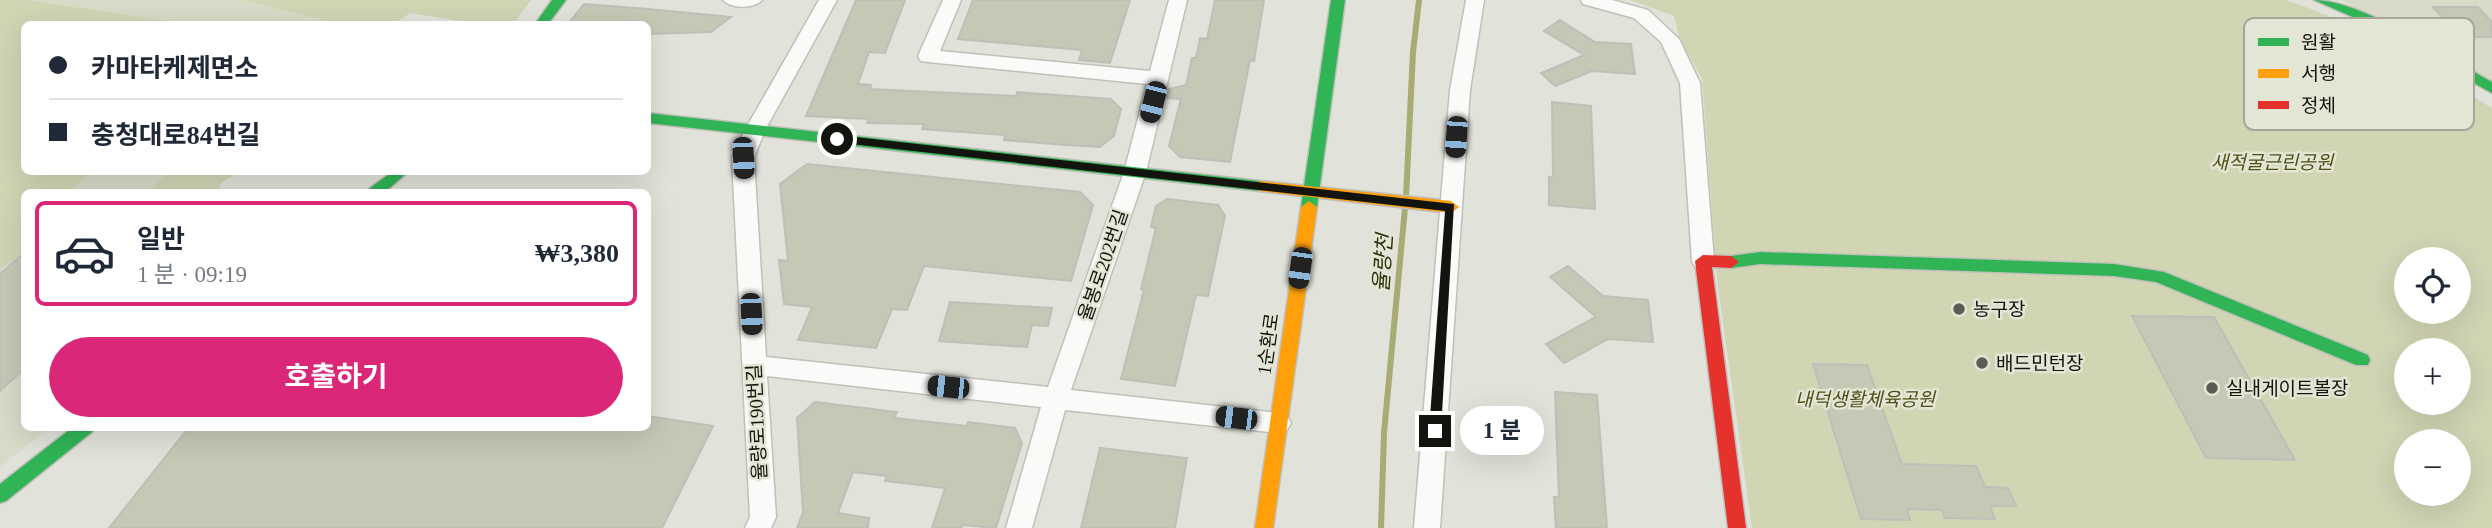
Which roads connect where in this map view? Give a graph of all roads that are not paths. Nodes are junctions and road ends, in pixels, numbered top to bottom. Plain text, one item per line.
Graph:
1 (559, 0) edge
2 (732, 0) edge
3 (754, 0) edge
4 (828, 0) edge
5 (952, 0) edge
6 (1178, 0) edge
7 (1338, 0) edge
8 (1475, 0) edge
9 (1590, 0) edge
10 (2321, 0) edge
11 (2365, 18) edge
12 (543, 21) edge
13 (2474, 78) edge
14 (1159, 79) junction
15 (2492, 88) edge
16 (651, 118) edge
17 (755, 130) junction
18 (1136, 172) junction
19 (397, 175) edge
20 (379, 189) edge
21 (1311, 191) junction
22 (1451, 207) junction
23 (1703, 261) junction
24 (2362, 360) dead end
25 (753, 365) junction
26 (1056, 399) junction
27 (1279, 423) junction
28 (81, 431) edge
29 (4, 501) edge
30 (758, 528) edge
31 (1019, 528) edge
32 (1264, 528) edge
33 (1427, 528) edge
34 (1737, 528) edge

1 - 12 street
2 - 3 street
4 - 17 street, 율량로190번길
5 - 14 street
6 - 14 street, 율봉로202번길
7 - 21 street, 1순환로
8 - 22 street
9 - 23 street
10 - 11 street
13 - 15 street
14 - 18 street, 율봉로202번길
16 - 17 street
17 - 18 street
17 - 25 street, 율량로190번길
18 - 21 street
18 - 26 street, 율봉로202번길
19 - 20 street
21 - 22 street
21 - 27 street, 1순환로
22 - 33 street
23 - 24 street
23 - 34 street
25 - 26 street
25 - 30 street, 율량로190번길
26 - 27 street
26 - 31 street, 율봉로202번길
27 - 32 street, 1순환로
28 - 29 street

